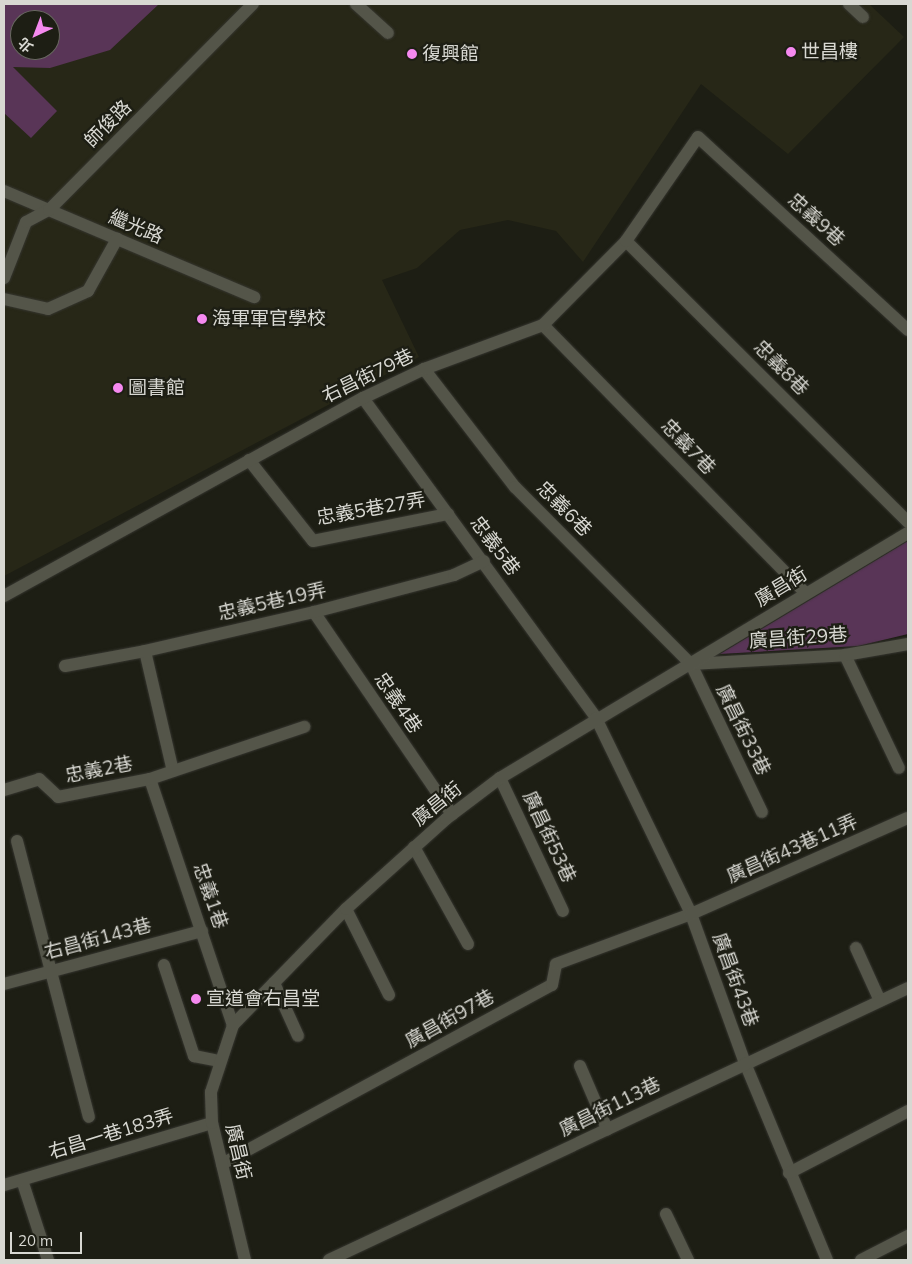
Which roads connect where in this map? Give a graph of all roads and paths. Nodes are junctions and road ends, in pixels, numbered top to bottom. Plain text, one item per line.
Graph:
1 (254, 4) edge
2 (356, 4) edge
3 (849, 4) edge
4 (863, 17) dead end
5 (388, 33) dead end
6 (698, 137) joint
7 (4, 191) edge
8 (49, 210) junction
9 (117, 239) junction
10 (626, 241) junction
11 (4, 278) edge
12 (254, 297) dead end
13 (4, 299) edge
14 (543, 325) junction
15 (908, 330) edge
16 (424, 369) junction
17 (363, 398) junction
18 (249, 460) junction
19 (448, 514) junction
20 (908, 522) edge
21 (908, 533) edge
22 (484, 561) junction
23 (806, 594) junction
24 (4, 596) edge
25 (314, 612) junction
26 (908, 644) edge
27 (146, 651) junction
28 (845, 655) junction
29 (691, 664) junction
30 (65, 666) dead end
31 (596, 718) junction
32 (304, 727) dead end
33 (899, 768) dead end
34 (173, 771) junction
35 (500, 778) junction
36 (150, 779) junction
37 (4, 790) edge
38 (762, 812) dead end
39 (452, 814) junction
40 (908, 818) edge
41 (17, 841) dead end
42 (414, 847) junction
43 (346, 910) junction
44 (563, 911) dead end
45 (691, 914) junction
46 (202, 930) junction
47 (468, 944) dead end
48 (856, 948) dead end
49 (164, 965) dead end
50 (51, 971) junction
51 (4, 984) edge
52 (274, 984) junction
53 (908, 988) edge
54 (389, 995) dead end
55 (880, 1001) junction
56 (233, 1025) junction
57 (298, 1036) dead end
58 (219, 1060) junction
59 (745, 1063) junction
60 (580, 1066) dead end
61 (908, 1111) edge
62 (89, 1117) dead end
63 (212, 1123) junction
64 (607, 1129) junction
65 (222, 1164) junction
66 (789, 1172) junction
67 (22, 1180) junction
68 (4, 1186) edge
69 (666, 1214) dead end
70 (908, 1236) edge
71 (48, 1260) edge
72 (245, 1260) edge
73 (329, 1260) edge
74 (688, 1260) edge
75 (827, 1260) edge
76 (861, 1260) edge

1 - 8 street, 師俊路
2 - 5 street
3 - 4 street
6 - 10 street, 右昌街79巷
6 - 15 street, 忠義9巷
7 - 8 street, 繼光路
8 - 9 street, 繼光路
8 - 11 street, 師俊路
9 - 12 street, 繼光路
9 - 13 street
10 - 14 street, 右昌街79巷
10 - 20 street, 忠義8巷
14 - 16 street, 右昌街79巷
14 - 23 street, 忠義7巷
16 - 17 street, 右昌街79巷
16 - 29 street, 忠義6巷
17 - 18 street, 右昌街79巷
17 - 19 street, 忠義5巷
18 - 19 street, 忠義5巷27弄
18 - 24 street, 右昌街79巷
19 - 22 street, 忠義5巷
21 - 23 street, 廣昌街
22 - 25 street, 忠義5巷19弄
22 - 31 street, 忠義5巷
23 - 29 street, 廣昌街
25 - 27 street, 忠義5巷19弄
25 - 39 street, 忠義4巷
26 - 28 street, 廣昌街29巷
27 - 30 street, 忠義5巷19弄
27 - 34 street
28 - 29 street, 廣昌街29巷
28 - 33 street
29 - 31 street, 廣昌街
29 - 38 street, 廣昌街33巷
31 - 35 street, 廣昌街
31 - 45 street, 廣昌街43巷
32 - 34 street
34 - 36 street
35 - 39 street, 廣昌街
35 - 44 street, 廣昌街53巷
36 - 37 street, 忠義2巷
36 - 46 street, 忠義1巷
39 - 42 street, 廣昌街
40 - 45 street, 廣昌街43巷11弄
41 - 50 street
42 - 43 street, 廣昌街
42 - 47 street
43 - 52 street, 廣昌街
43 - 54 street
45 - 59 street, 廣昌街43巷
45 - 65 street, 廣昌街97巷
46 - 50 street, 右昌街143巷
46 - 56 street, 忠義1巷
48 - 55 street
49 - 58 street
50 - 51 street, 右昌街143巷
50 - 62 street
52 - 56 street, 廣昌街
52 - 57 street
53 - 55 street, 廣昌街113巷
55 - 59 street, 廣昌街113巷
56 - 58 street, 廣昌街
58 - 63 street, 廣昌街
59 - 64 street, 廣昌街113巷
59 - 66 street, 廣昌街43巷
60 - 64 street
61 - 66 street
63 - 65 street, 廣昌街
63 - 67 street, 右昌一巷183弄
64 - 73 street, 廣昌街113巷
65 - 72 street, 廣昌街
66 - 75 street, 廣昌街43巷
67 - 68 street, 右昌一巷183弄
67 - 71 street
69 - 74 street
70 - 76 street

